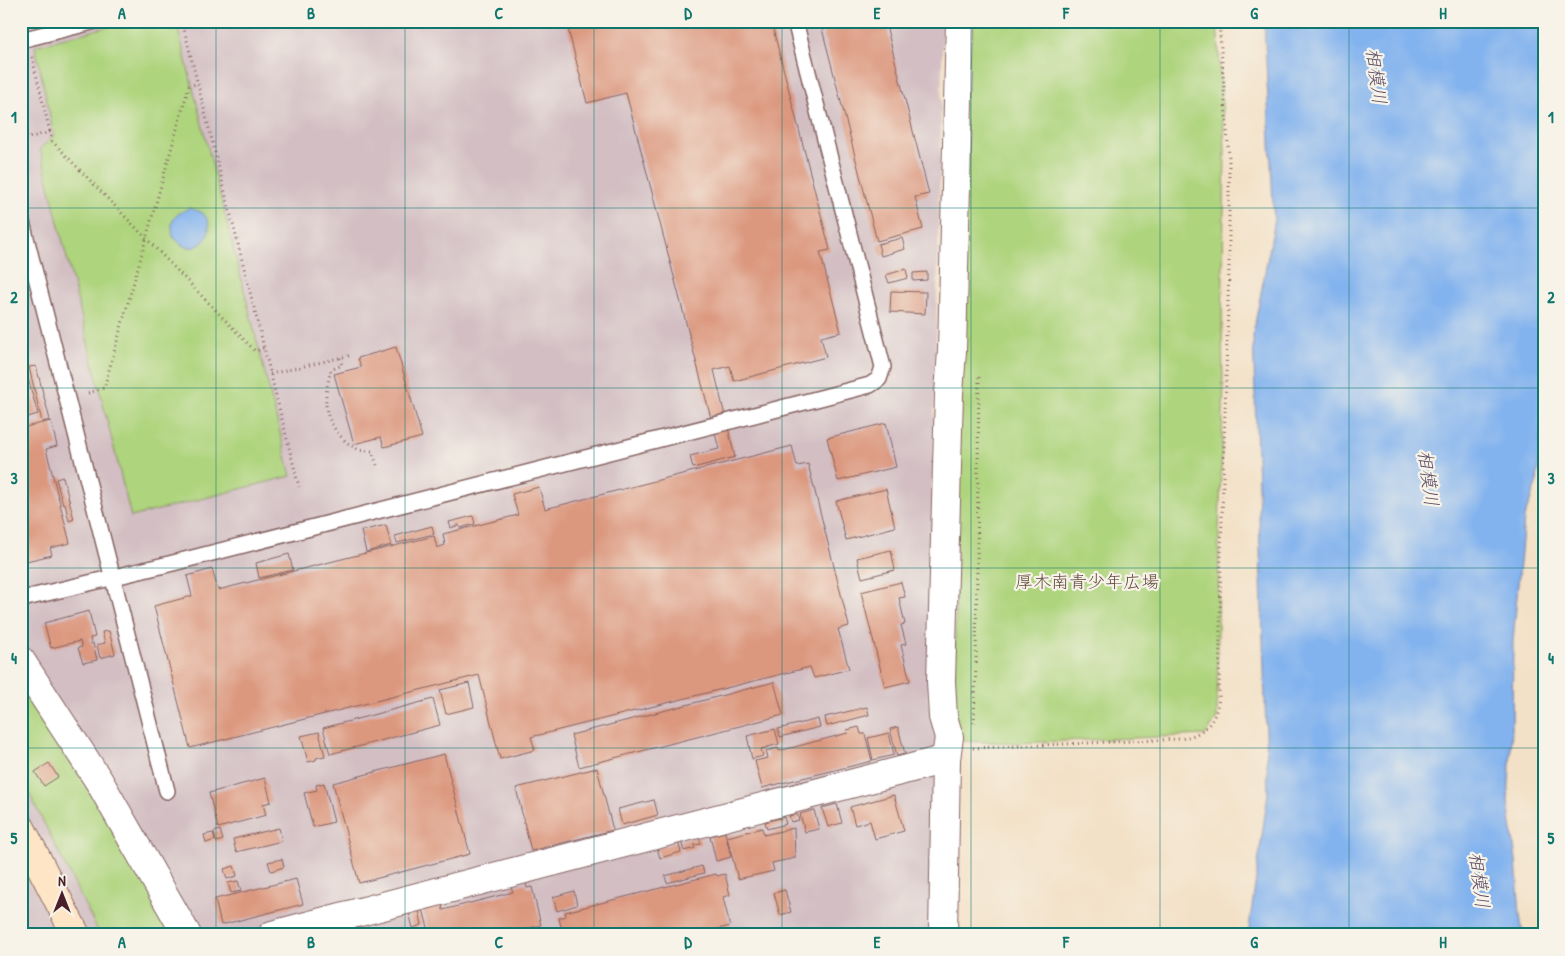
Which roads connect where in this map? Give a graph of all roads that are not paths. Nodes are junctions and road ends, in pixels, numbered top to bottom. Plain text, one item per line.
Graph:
1 (96, 21) edge
2 (795, 21) edge
3 (960, 21) edge
4 (24, 39) edge
5 (21, 218) edge
6 (112, 578) junction
7 (21, 602) edge
8 (21, 661) edge
9 (948, 748) junction
10 (167, 791) dead end
11 (21, 828) edge
12 (76, 935) edge
13 (187, 935) edge
14 (272, 935) edge
15 (943, 935) edge

1 - 4 lane
2 - 6 lane
3 - 9 street
5 - 6 lane
6 - 7 lane
6 - 10 lane
8 - 13 street
9 - 14 street
9 - 15 street
11 - 12 street

